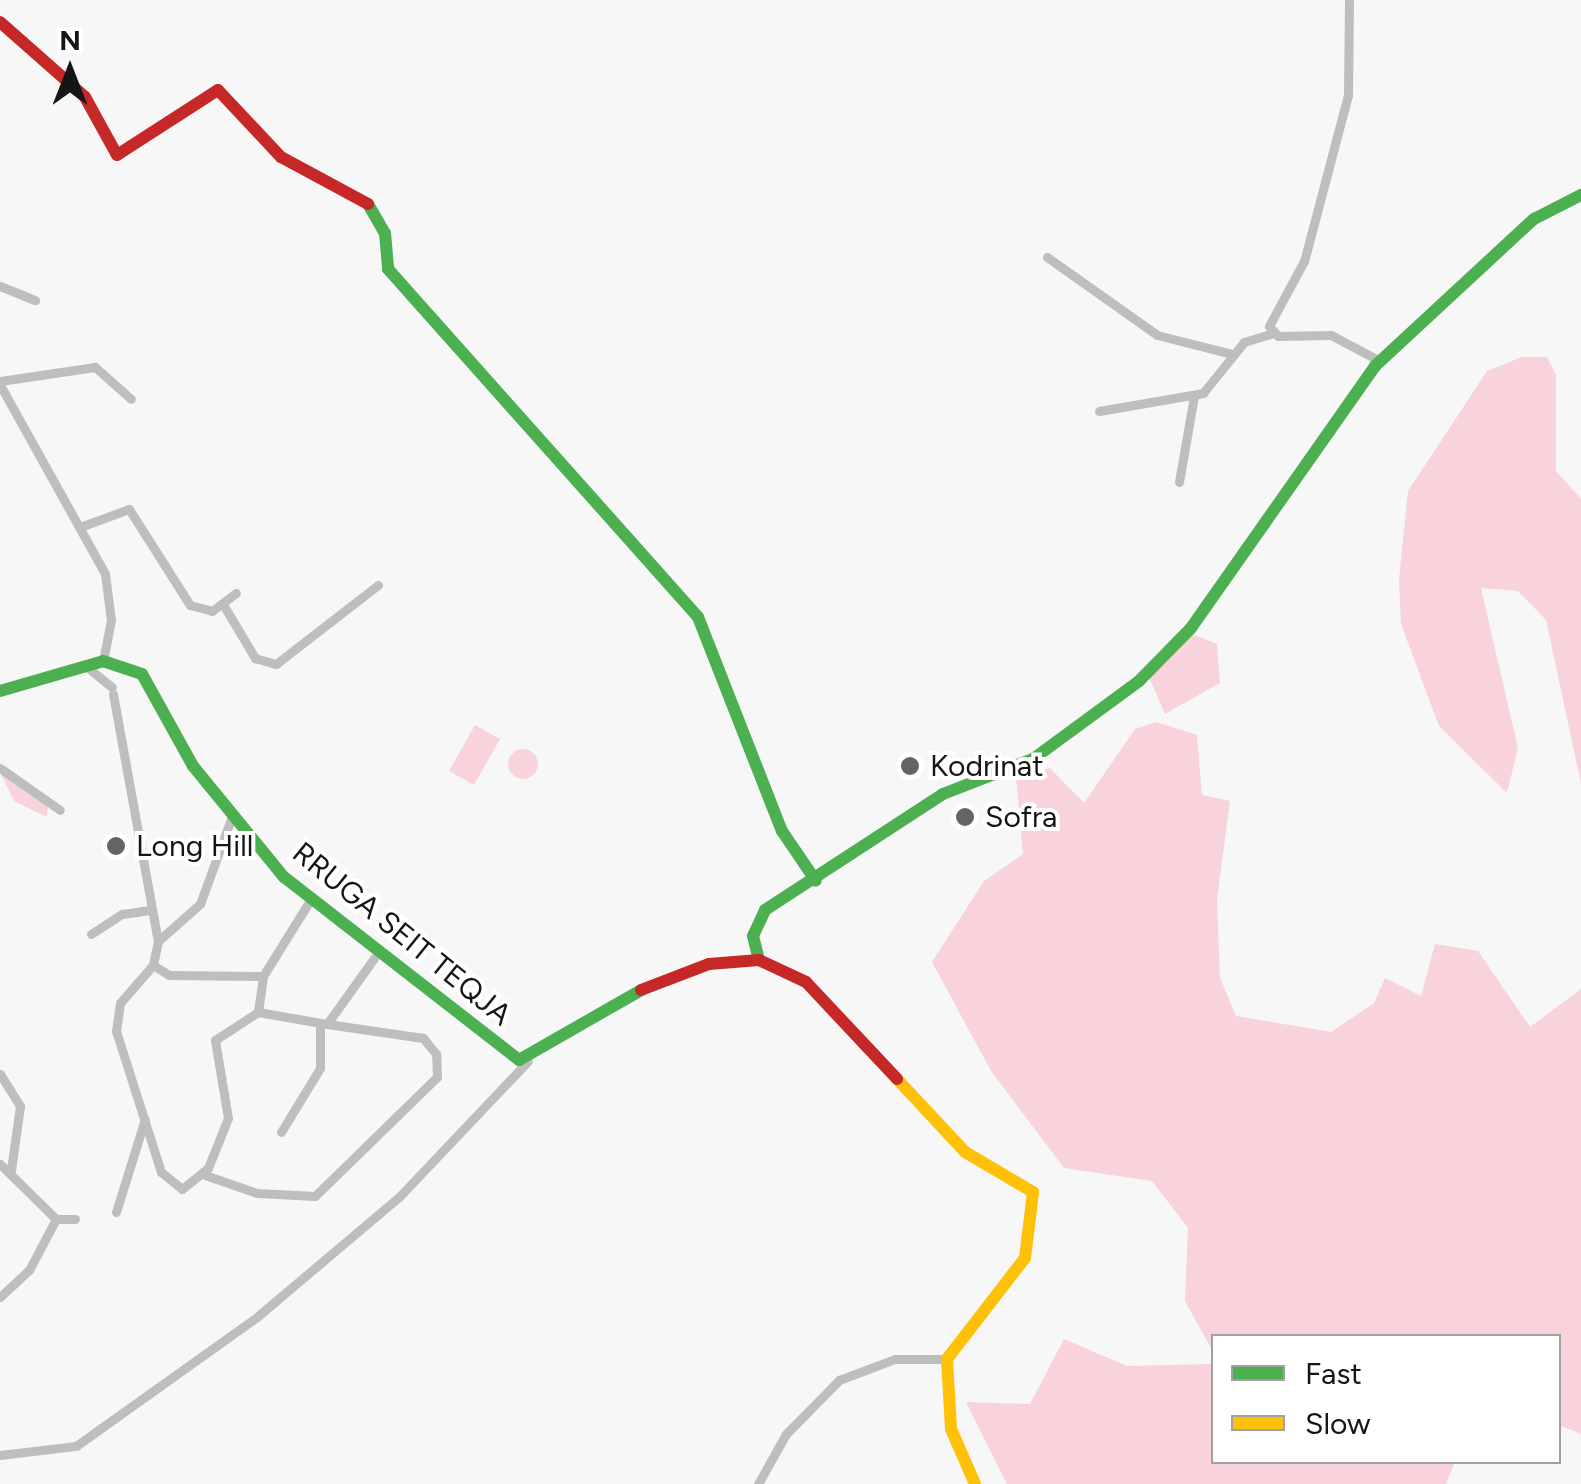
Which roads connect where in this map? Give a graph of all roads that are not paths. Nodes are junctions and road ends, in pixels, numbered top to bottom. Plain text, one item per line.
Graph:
1 (1349, 0) edge
2 (0, 22) edge
3 (1581, 195) edge
4 (1047, 257) dead end
5 (0, 286) edge
6 (35, 300) dead end
7 (1273, 333) junction
8 (1232, 354) junction
9 (1380, 361) junction
10 (0, 383) edge
11 (1194, 396) junction
12 (131, 398) dead end
13 (1098, 412) dead end
14 (1179, 482) dead end
15 (80, 527) junction
16 (378, 585) dead end
17 (236, 592) dead end
18 (224, 606) junction
19 (103, 662) junction
20 (88, 668) junction
21 (0, 691) edge
22 (0, 768) edge
23 (60, 810) dead end
24 (232, 816) junction
25 (816, 881) junction
26 (311, 898) junction
27 (152, 910) junction
28 (91, 934) dead end
29 (158, 941) junction
30 (374, 958) dead end
31 (760, 960) junction
32 (153, 964) junction
33 (263, 976) junction
34 (258, 1012) junction
35 (324, 1024) junction
36 (528, 1061) junction
37 (0, 1074) edge
38 (146, 1116) junction
39 (281, 1132) dead end
40 (4, 1168) edge
41 (202, 1174) junction
42 (116, 1212) dead end
43 (56, 1219) junction
44 (75, 1219) dead end
45 (0, 1297) edge
46 (947, 1359) junction
47 (0, 1455) edge
48 (758, 1484) edge
49 (974, 1484) edge

1 - 7 street
2 - 25 street
3 - 9 street
4 - 8 street
5 - 6 street
7 - 8 street
7 - 9 street
8 - 11 street
9 - 25 street
10 - 12 street
10 - 15 street
11 - 13 street
11 - 14 street
15 - 18 street
15 - 19 street
16 - 18 street
17 - 18 street
19 - 20 street
19 - 24 street, RRUGA SEIT TEQJA
20 - 21 street
20 - 27 street
22 - 23 street
24 - 26 street, RRUGA SEIT TEQJA
24 - 29 street
25 - 31 street
26 - 33 street
26 - 36 street, RRUGA SEIT TEQJA
27 - 28 street
27 - 29 street
29 - 32 street
30 - 35 street
31 - 36 street, RRUGA SEIT TEQJA
31 - 46 street
32 - 33 street
32 - 38 street
33 - 34 street
34 - 35 street
34 - 41 street
35 - 39 street
35 - 41 street
36 - 47 street
37 - 40 street
38 - 41 street
38 - 42 street
40 - 43 street
43 - 44 street
43 - 45 street
46 - 48 street
46 - 49 street

